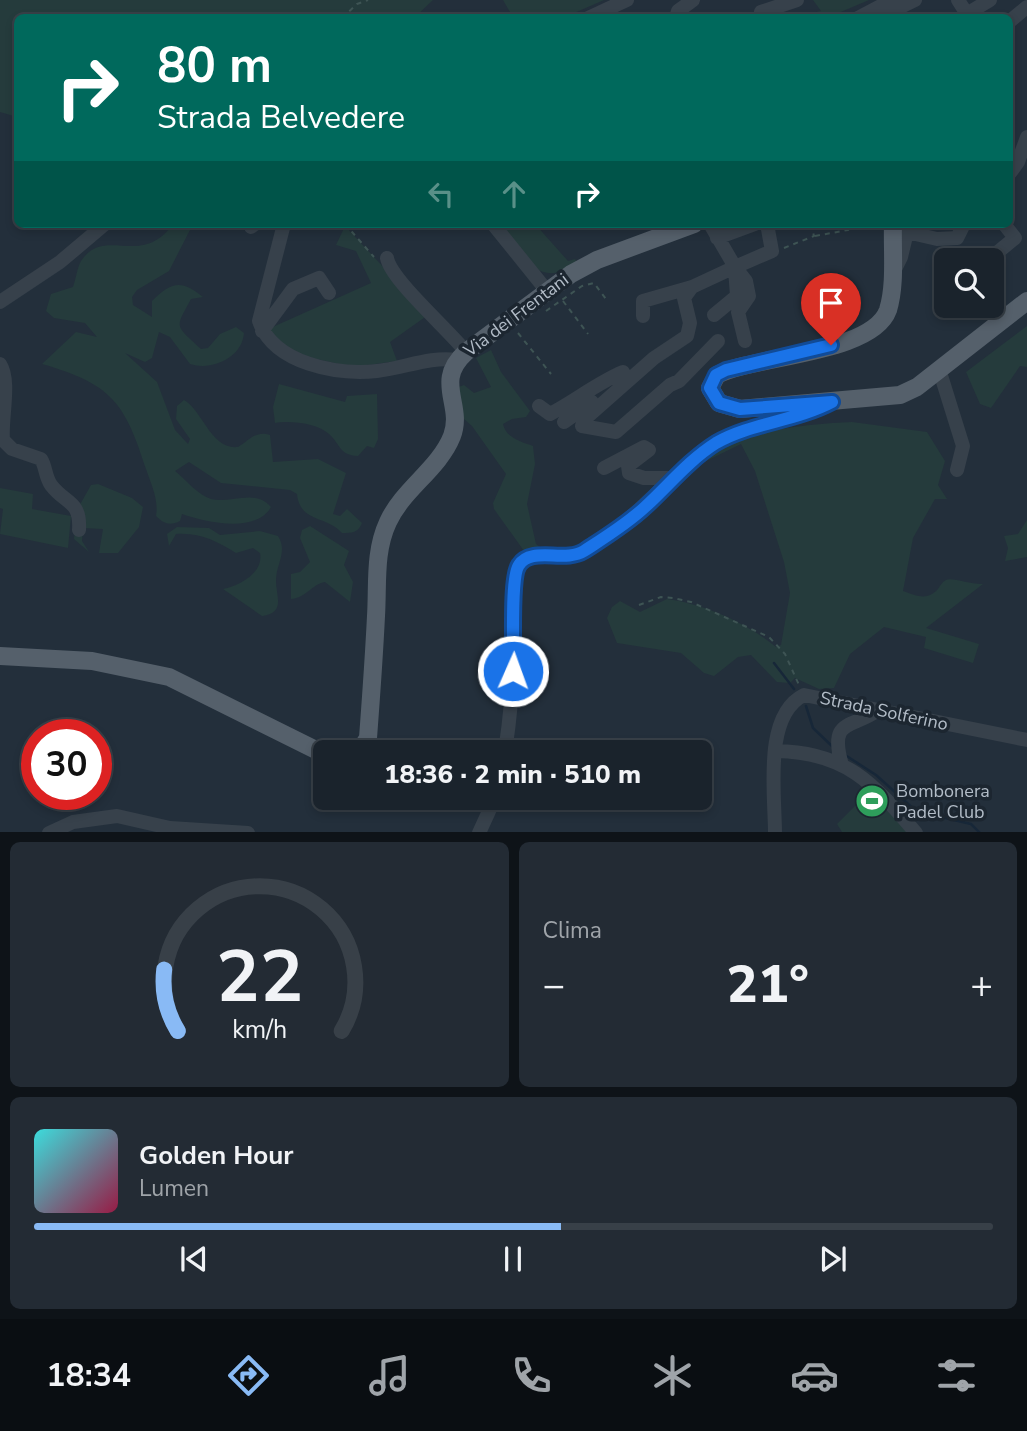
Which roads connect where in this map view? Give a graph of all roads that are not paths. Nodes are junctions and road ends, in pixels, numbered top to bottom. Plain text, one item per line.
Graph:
1 (627, 0) edge
2 (693, 0) edge
3 (797, 0) edge
4 (892, 0) edge
5 (915, 0) edge
6 (958, 0) edge
7 (990, 0) edge
8 (1024, 0) edge
9 (1027, 6) edge
10 (597, 14) edge
11 (677, 14) edge
12 (757, 14) edge
13 (865, 14) edge
14 (886, 14) edge
15 (1013, 18) edge
16 (1027, 137) edge
17 (1013, 169) edge
18 (100, 228) edge
19 (283, 228) edge
20 (496, 228) edge
21 (683, 228) edge
22 (712, 228) edge
23 (744, 228) edge
24 (768, 228) edge
25 (902, 228) edge
26 (905, 228) edge
27 (962, 228) edge
28 (1007, 228) edge
29 (718, 237) junction
30 (1002, 248) edge
31 (388, 263) road end
32 (735, 267) junction
33 (692, 287) junction
34 (329, 293) dead end
35 (554, 296) junction
36 (1027, 301) edge
37 (0, 302) edge
38 (714, 315) dead end
39 (643, 316) dead end
40 (261, 326) junction
41 (718, 341) dead end
42 (745, 341) dead end
43 (461, 356) junction
44 (654, 358) junction
45 (0, 364) edge
46 (939, 369) junction
47 (623, 372) junction
48 (832, 402) junction
49 (538, 406) dead end
50 (564, 422) dead end
51 (604, 468) dead end
52 (957, 470) dead end
53 (676, 478) junction
54 (79, 530) dead end
55 (0, 656) edge
56 (878, 710) junction
57 (367, 740) edge
58 (506, 740) edge
59 (1027, 740) edge
60 (313, 749) edge
61 (776, 751) junction
62 (842, 765) junction
63 (489, 810) edge
64 (140, 827) edge
65 (49, 832) edge
66 (248, 832) edge
67 (479, 832) edge
68 (775, 832) edge
69 (916, 832) edge

1 - 10 street
2 - 11 street
3 - 12 street
4 - 13 street
5 - 14 street
6 - 7 street
8 - 9 street
9 - 15 street
16 - 17 street
18 - 37 street
19 - 40 street
20 - 35 street
21 - 35 main road, Via dei Frentani
22 - 29 street
23 - 29 street
24 - 32 street
25 - 48 main road
26 - 27 street
28 - 30 street
29 - 32 street
31 - 43 street
32 - 33 street
32 - 38 street
32 - 42 street
33 - 39 street
33 - 44 street
34 - 40 street
35 - 43 main road, Via dei Frentani
36 - 46 main road
40 - 43 street
41 - 44 street
43 - 57 main road, Via dei Frentani
44 - 47 street
45 - 54 street
46 - 48 main road
46 - 52 street
47 - 49 street
47 - 50 street
48 - 53 street
51 - 53 street
53 - 58 street
55 - 60 main road
56 - 59 street, Strada Solferino
56 - 61 street, Strada Solferino
56 - 62 street
61 - 62 street
61 - 68 street, Strada Solferino
62 - 69 street
63 - 67 street
64 - 65 street
64 - 66 street

